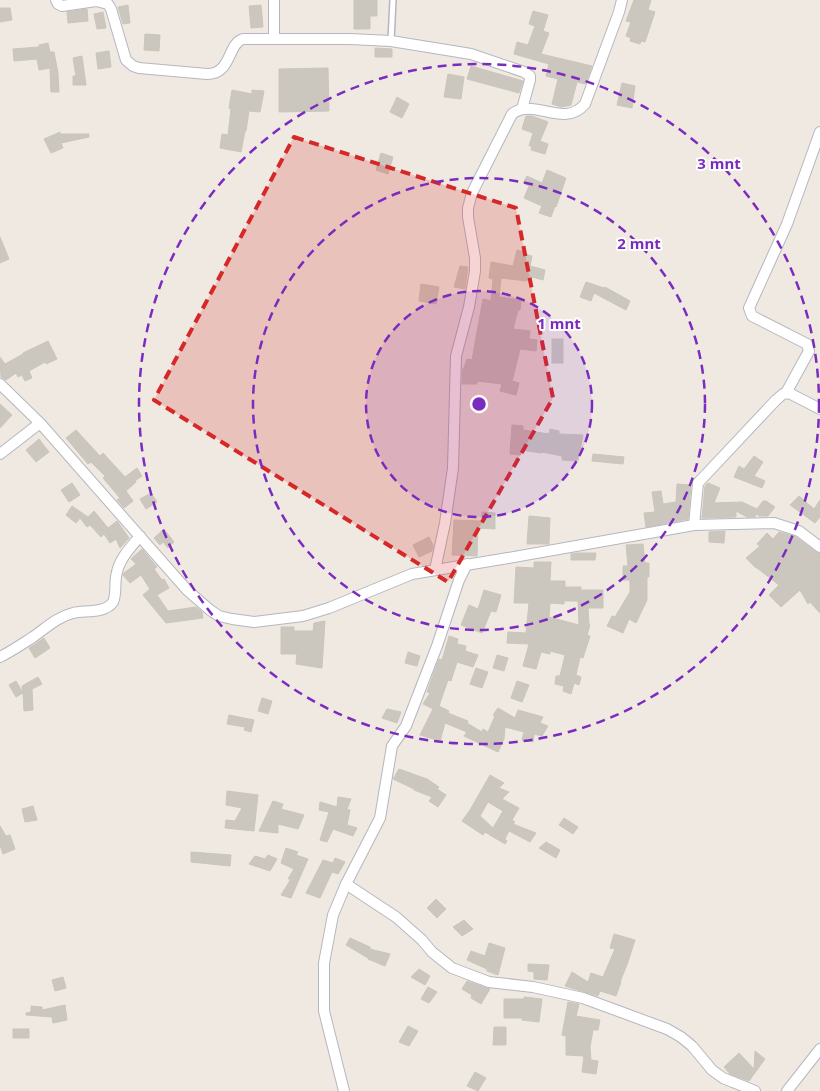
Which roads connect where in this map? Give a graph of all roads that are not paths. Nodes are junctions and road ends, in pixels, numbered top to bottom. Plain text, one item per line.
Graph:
1 (56, 0) edge
2 (274, 0) edge
3 (394, 0) edge
4 (622, 0) edge
5 (274, 39) junction
6 (391, 41) junction
7 (522, 108) junction
8 (820, 132) edge
9 (0, 384) edge
10 (786, 393) junction
11 (820, 409) edge
12 (40, 423) junction
13 (0, 454) edge
14 (694, 525) junction
15 (140, 536) junction
16 (820, 547) edge
17 (467, 564) junction
18 (435, 570) junction
19 (0, 657) edge
20 (346, 884) junction
21 (820, 1049) edge
22 (344, 1091) edge
23 (755, 1091) edge
24 (787, 1091) edge

1 - 5 street
2 - 5 street
3 - 6 lane
4 - 7 street
5 - 6 street
6 - 7 street
7 - 18 street
8 - 10 street
9 - 12 street
10 - 11 street
10 - 14 street
12 - 13 street
12 - 15 street
14 - 16 street
14 - 17 street
15 - 18 street
15 - 19 street
17 - 18 street
17 - 20 street
20 - 22 street
20 - 23 street
21 - 24 street

